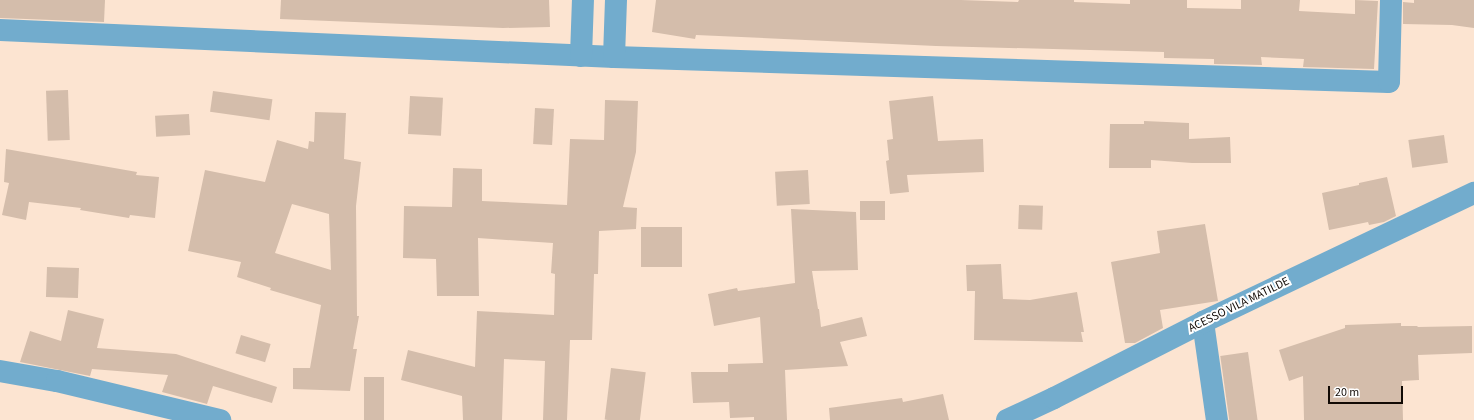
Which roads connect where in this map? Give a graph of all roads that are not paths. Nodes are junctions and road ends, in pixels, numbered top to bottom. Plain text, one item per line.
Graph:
1 (583, 0) edge
2 (616, 0) edge
3 (1391, 0) edge
4 (0, 30) edge
5 (581, 56) junction
6 (614, 57) junction
7 (1474, 193) edge
8 (1202, 322) junction
9 (0, 371) edge
10 (220, 420) edge
11 (1006, 420) edge
12 (1217, 420) edge

1 - 5 street
2 - 6 street
3 - 6 street
4 - 5 street
5 - 6 street
7 - 8 street, ACESSO VILA MATILDE
8 - 11 street, ACESSO VILA MATILDE
8 - 12 street
9 - 10 street

